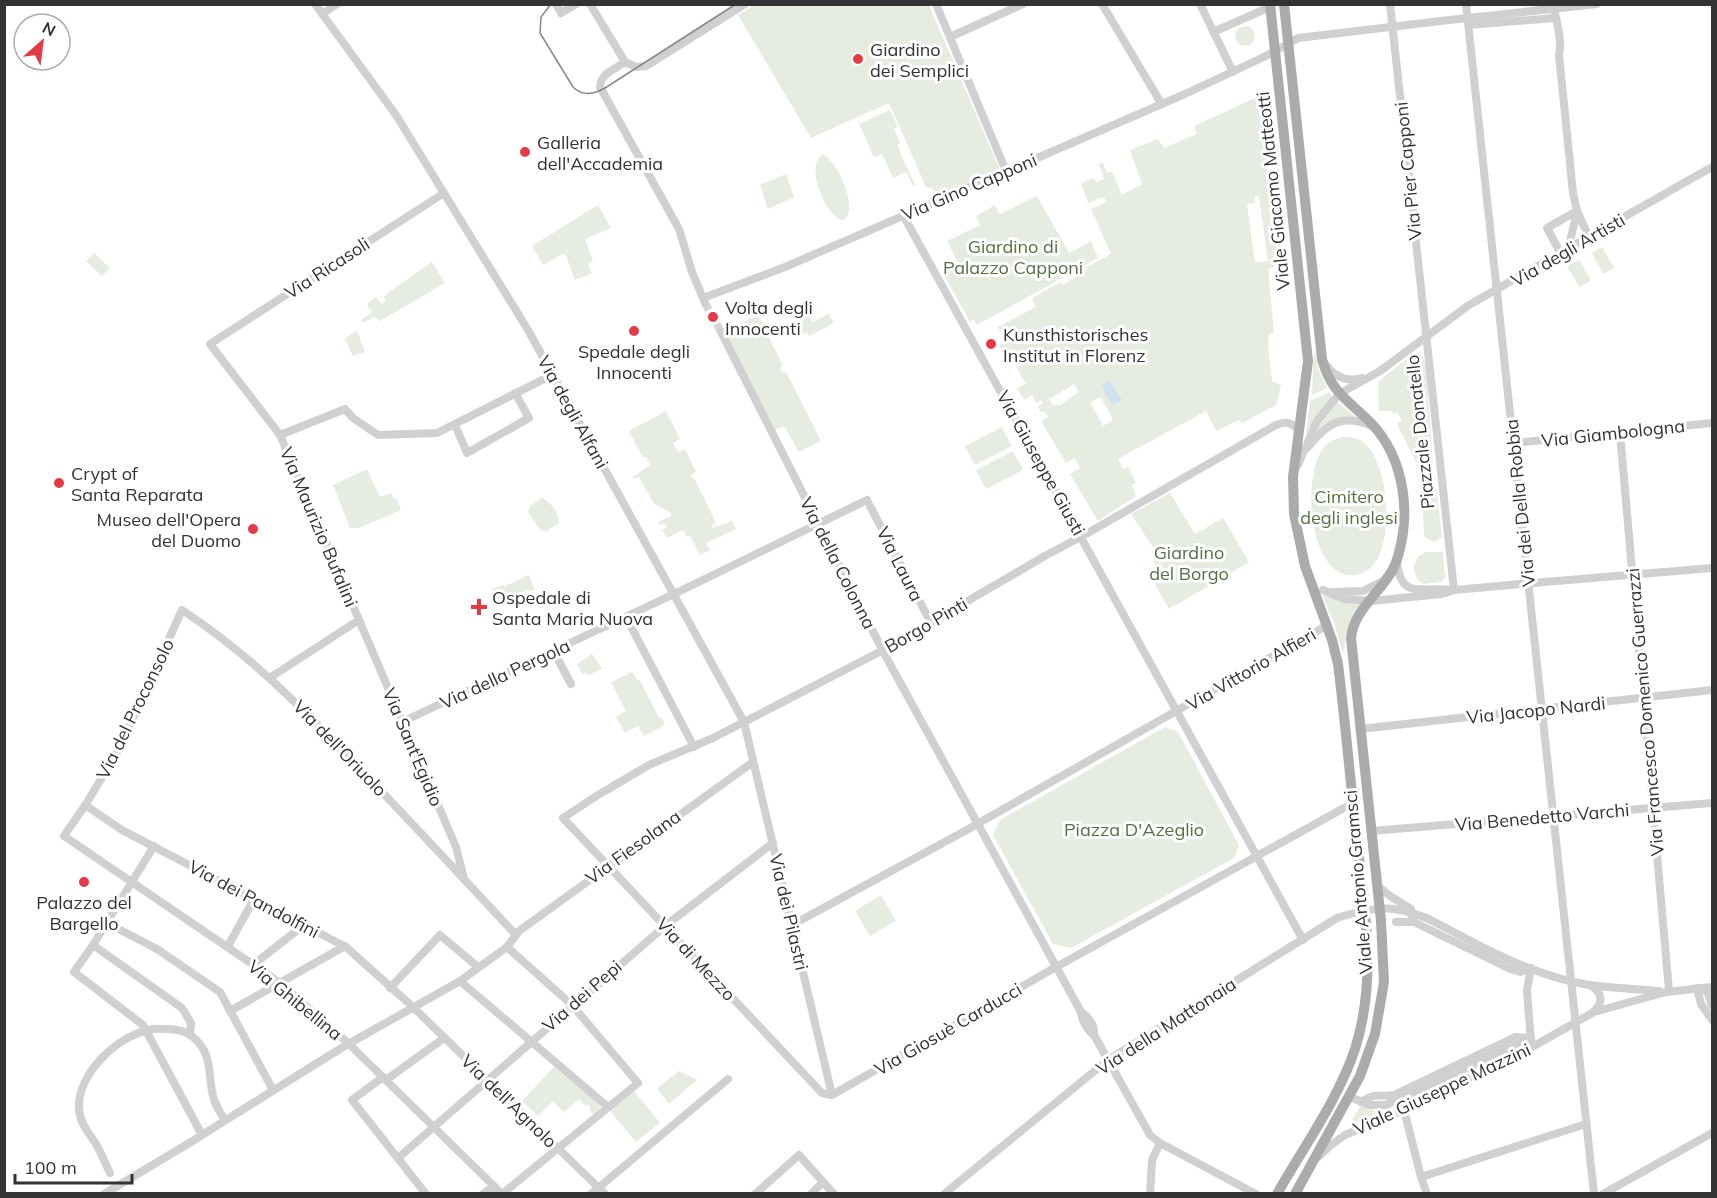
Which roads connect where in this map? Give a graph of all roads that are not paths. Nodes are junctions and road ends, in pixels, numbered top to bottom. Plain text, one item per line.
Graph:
1 (315, 4) edge
2 (337, 4) edge
3 (576, 4) edge
4 (590, 4) edge
5 (745, 4) edge
6 (936, 4) edge
7 (1023, 4) edge
8 (1102, 4) edge
9 (1200, 4) edge
10 (1284, 4) edge
11 (1390, 4) edge
12 (1466, 4) edge
13 (1597, 4) edge
14 (1270, 6) edge
15 (558, 7) edge
16 (1555, 10) edge
17 (322, 14) junction
18 (1468, 22) junction
19 (1392, 26) junction
20 (1213, 32) junction
21 (950, 37) junction
22 (1288, 44) junction
23 (1275, 51) junction
24 (625, 62) junction
25 (1233, 72) junction
26 (1161, 103) junction
27 (1713, 167) edge
28 (1006, 171) junction
29 (444, 192) junction
30 (1577, 211) junction
31 (903, 215) junction
32 (1589, 237) junction
33 (1564, 252) junction
34 (1497, 290) junction
35 (721, 332) tunnel mouth
36 (1426, 337) junction
37 (210, 344) joint
38 (1321, 356) junction
39 (1325, 370) joint
40 (1308, 374) joint
41 (552, 375) junction
42 (1372, 375) junction
43 (515, 393) junction
44 (1339, 394) junction
45 (1713, 423) edge
46 (455, 425) junction
47 (1376, 428) junction
48 (1298, 430) junction
49 (1620, 433) junction
50 (280, 435) junction
51 (1514, 443) junction
52 (1302, 453) junction
53 (1293, 477) junction
54 (868, 503) joint
55 (819, 524) junction
56 (1082, 537) junction
57 (1396, 561) junction
58 (1713, 568) edge
59 (1633, 575) junction
60 (1387, 579) junction
61 (1309, 581) junction
62 (1528, 583) junction
63 (1323, 590) junction
64 (1454, 590) junction
65 (674, 594) junction
66 (1371, 601) junction
67 (182, 610) joint
68 (626, 617) junction
69 (358, 620) junction
70 (1356, 621) joint
71 (931, 623) junction
72 (1326, 626) junction
73 (882, 650) junction
74 (554, 652) junction
75 (271, 677) junction
76 (571, 684) dead end
77 (1713, 690) edge
78 (1644, 698) junction
79 (1542, 709) junction
80 (1176, 712) junction
81 (402, 722) junction
82 (744, 722) junction
83 (1360, 729) junction
84 (694, 747) junction
85 (753, 762) junction
86 (1353, 803) junction
87 (1713, 803) edge
88 (85, 805) junction
89 (1653, 807) junction
90 (1554, 816) junction
91 (563, 818) joint
92 (978, 823) junction
93 (1371, 831) junction
94 (64, 836) joint
95 (773, 843) junction
96 (154, 846) junction
97 (1257, 857) junction
98 (607, 866) junction
99 (463, 876) junction
100 (132, 882) junction
101 (1376, 884) junction
102 (254, 899) junction
103 (1380, 908) junction
104 (1365, 910) junction
105 (1410, 912) junction
106 (1430, 919) junction
107 (1396, 922) dead end
108 (1414, 922) junction
109 (107, 923) junction
110 (304, 925) junction
111 (792, 925) junction
112 (665, 926) junction
113 (515, 934) junction
114 (1303, 940) junction
115 (93, 945) junction
116 (228, 946) junction
117 (345, 946) junction
118 (507, 947) junction
119 (254, 964) junction
120 (1056, 967) junction
121 (478, 968) junction
122 (1531, 968) junction
123 (460, 981) junction
124 (1571, 981) junction
125 (280, 983) junction
126 (1589, 985) junction
127 (1713, 987) edge
128 (390, 988) junction
129 (1699, 988) junction
130 (1668, 992) junction
131 (572, 1005) junction
132 (1713, 1006) edge
133 (413, 1007) junction
134 (231, 1011) junction
135 (1594, 1012) junction
136 (1713, 1020) edge
137 (1576, 1022) junction
138 (146, 1030) junction
139 (190, 1035) junction
140 (444, 1038) junction
141 (531, 1041) junction
142 (1531, 1043) junction
143 (349, 1044) junction
144 (1108, 1060) junction
145 (385, 1078) junction
146 (728, 1079) dead end
147 (487, 1081) junction
148 (273, 1090) junction
149 (835, 1094) junction
150 (1350, 1097) junction
151 (609, 1107) junction
152 (1404, 1110) junction
153 (225, 1120) junction
154 (1586, 1124) junction
155 (434, 1127) junction
156 (1713, 1133) edge
157 (202, 1135) junction
158 (1157, 1141) junction
159 (558, 1148) junction
160 (398, 1158) junction
161 (1313, 1162) junction
162 (110, 1173) dead end
163 (1421, 1177) junction
164 (823, 1182) junction
165 (494, 1186) junction
166 (602, 1191) edge
167 (104, 1194) edge
168 (426, 1194) edge
169 (483, 1194) edge
170 (502, 1194) edge
171 (591, 1194) edge
172 (755, 1194) edge
173 (811, 1194) edge
174 (834, 1194) edge
175 (944, 1194) edge
176 (1150, 1194) edge
177 (1256, 1194) edge
178 (1277, 1194) edge
179 (1295, 1194) edge
180 (1427, 1194) edge
181 (1594, 1194) edge
182 (1602, 1194) edge

1 - 17 street, Via degli Alfani
2 - 17 street
3 - 15 street
4 - 24 street
5 - 24 street
6 - 21 street
7 - 21 street
8 - 26 street
9 - 20 street
10 - 22 main road, Viale Giacomo Matteotti
11 - 19 street, Via Pier Capponi
12 - 18 street, Via dei Della Robbia
13 - 16 street, Via Gino Capponi
14 - 20 street
14 - 23 main road, Viale Giacomo Matteotti
16 - 18 street, Via Gino Capponi
16 - 30 street
17 - 29 street, Via degli Alfani
18 - 19 street, Via Gino Capponi
18 - 34 street, Via dei Della Robbia
19 - 22 street, Via Gino Capponi
19 - 36 street, Via Pier Capponi
20 - 25 street
21 - 28 street
22 - 23 street, Via Gino Capponi
22 - 38 main road, Viale Giacomo Matteotti
23 - 25 street, Via Gino Capponi
23 - 40 main road, Viale Giacomo Matteotti
24 - 31 street, Via Gino Capponi
25 - 26 street, Via Gino Capponi
26 - 28 street, Via Gino Capponi
27 - 32 street, Via degli Artisti
28 - 31 street, Via Gino Capponi
29 - 37 street, Via Ricasoli
29 - 41 street, Via degli Alfani
30 - 32 street
30 - 33 street
30 - 33 street
31 - 56 street, Via Giuseppe Giusti
32 - 33 street, Via degli Artisti
33 - 34 street, Via degli Artisti
34 - 36 street, Via degli Artisti
34 - 51 street, Via dei Della Robbia
35 - 55 street, Via della Colonna
36 - 42 street, Piazzale Donatello
36 - 64 street, Piazzale Donatello
37 - 50 street, Via Maurizio Bufalini
38 - 39 main road, Viale Giacomo Matteotti
38 - 42 street, Piazzale Donatello
39 - 44 main road, Piazzale Donatello
40 - 48 main road, Piazzale Donatello
41 - 43 street
41 - 65 street, Via degli Alfani
42 - 44 street, Piazzale Donatello
43 - 46 street
43 - 46 street
44 - 47 main road, Piazzale Donatello
44 - 52 street, Piazzale Donatello
45 - 49 street, Via Giambologna
46 - 50 street
47 - 52 street, Piazzale Donatello
47 - 57 main road, Piazzale Donatello
48 - 53 main road, Piazzale Donatello
48 - 56 street, Borgo Pinti
49 - 51 street, Via Giambologna
49 - 59 street, Via Francesco Domenico Guerrazzi
50 - 69 street, Via Maurizio Bufalini
51 - 62 street, Via dei Della Robbia
52 - 53 street, Piazzale Donatello
53 - 61 main road, Piazzale Donatello
54 - 55 street, Via della Pergola
54 - 71 street, Via Laura
55 - 65 street, Via della Pergola
55 - 73 street, Via della Colonna
56 - 71 street, Borgo Pinti
56 - 80 street, Via Giuseppe Giusti
57 - 60 main road, Piazzale Donatello
57 - 64 street
58 - 59 street
59 - 62 street
59 - 78 street, Via Francesco Domenico Guerrazzi
60 - 63 street
60 - 66 main road, Piazzale Donatello
61 - 63 street
61 - 72 main road, Piazzale Donatello
62 - 64 street
62 - 79 street, Via dei Della Robbia
63 - 66 street
64 - 66 street
65 - 68 street, Via della Pergola
65 - 82 street, Via degli Alfani
66 - 70 main road, Piazzale Donatello
67 - 75 street, Via dell'Oriuolo
67 - 88 street, Via del Proconsolo
68 - 74 street, Via della Pergola
68 - 84 street
69 - 75 street
69 - 81 street, Via Sant'Egidio
70 - 83 main road, Viale Antonio Gramsci
71 - 73 street, Borgo Pinti
72 - 80 street, Via Vittorio Alfieri
72 - 86 main road, Viale Antonio Gramsci
73 - 82 street, Borgo Pinti
73 - 92 street, Via della Colonna
74 - 76 street
74 - 81 street, Via della Pergola
75 - 99 street, Via dell'Oriuolo
77 - 78 street, Via Jacopo Nardi
78 - 79 street, Via Jacopo Nardi
78 - 89 street, Via Francesco Domenico Guerrazzi
79 - 83 street, Via Jacopo Nardi
79 - 90 street, Via dei Della Robbia
80 - 92 street, Via Vittorio Alfieri
80 - 97 street, Via Giuseppe Giusti
81 - 99 street, Via Sant'Egidio
82 - 84 street, Borgo Pinti
82 - 85 street, Via dei Pilastri
83 - 93 main road, Viale Antonio Gramsci
84 - 91 street, Borgo Pinti
85 - 95 street, Via dei Pilastri
85 - 98 street, Via Fiesolana
86 - 97 street, Via Giosuè Carducci
86 - 104 main road, Viale Antonio Gramsci
87 - 89 street, Via Benedetto Varchi
88 - 94 street, Via del Proconsolo
88 - 96 street, Via dei Pandolfini
89 - 90 street, Via Benedetto Varchi
89 - 130 street, Via Francesco Domenico Guerrazzi
90 - 93 street, Via Benedetto Varchi
90 - 124 street, Via dei Della Robbia
91 - 98 street, Via di Mezzo
92 - 111 street, Via Vittorio Alfieri
92 - 120 street, Via della Colonna
93 - 101 main road, Viale Antonio Gramsci
94 - 100 street, Via Ghibellina
95 - 111 street, Via dei Pilastri
95 - 112 street, Via dei Pepi
96 - 100 street
96 - 102 street, Via dei Pandolfini
97 - 114 street, Via Giuseppe Giusti
97 - 120 street, Via Giosuè Carducci
98 - 112 street, Via di Mezzo
98 - 113 street, Via Fiesolana
99 - 113 street, Via dell'Oriuolo
100 - 109 street
100 - 116 street, Via Ghibellina
101 - 103 main road, Viale Antonio Gramsci
101 - 106 street
102 - 110 street, Via dei Pandolfini
102 - 116 street
103 - 104 street, Via della Mattonaia
103 - 105 street, Via della Mattonaia
103 - 150 main road, Viale Antonio Gramsci
104 - 114 street, Via della Mattonaia
104 - 178 main road, Viale Antonio Gramsci
105 - 106 street, Via della Mattonaia
105 - 108 street
106 - 122 street
107 - 108 street
108 - 122 street
109 - 115 street
109 - 134 street
110 - 117 street, Via dei Pandolfini
110 - 119 street
111 - 149 street, Via dei Pilastri
112 - 131 street, Via dei Pepi
112 - 149 street, Via di Mezzo
113 - 118 street
114 - 144 street, Via della Mattonaia
115 - 138 street
115 - 139 street
116 - 119 street, Via Ghibellina
117 - 125 street
117 - 128 street, Via dei Pandolfini
118 - 121 street
118 - 131 street
119 - 125 street, Via Ghibellina
120 - 144 street, Via della Colonna
120 - 149 street, Via Giosuè Carducci
121 - 123 street
121 - 128 street
122 - 124 street, Viale Giuseppe Mazzini
122 - 142 street
123 - 133 street
123 - 141 street
124 - 126 street, Viale Giuseppe Mazzini
124 - 137 street
125 - 134 street
125 - 143 street, Via Ghibellina
126 - 130 street, Viale Giuseppe Mazzini
126 - 135 street
127 - 129 street, Viale Giuseppe Mazzini
128 - 133 street, Via dei Pandolfini
129 - 130 street, Viale Giuseppe Mazzini
129 - 132 street
129 - 136 street
130 - 135 street, Viale Giuseppe Mazzini
131 - 141 street, Via dei Pepi
131 - 151 street
133 - 140 street, Via dell'Agnolo
133 - 143 street
134 - 148 street
135 - 137 street, Viale Giuseppe Mazzini
137 - 142 street, Viale Giuseppe Mazzini
137 - 154 street
138 - 139 street
138 - 157 street
138 - 162 street
139 - 153 street
140 - 145 street
140 - 147 street, Via dell'Agnolo
141 - 147 street, Via dei Pepi
141 - 151 street
142 - 150 street, Viale Giuseppe Mazzini
142 - 152 street, Viale Giuseppe Mazzini
143 - 145 street, Via Ghibellina
143 - 148 street
144 - 158 street, Via della Colonna
144 - 175 street, Via della Mattonaia
145 - 155 street, Via Ghibellina
145 - 160 street
146 - 166 street
147 - 155 street, Via dei Pepi
147 - 159 street, Via dell'Agnolo
148 - 153 street
150 - 161 main road, Viale Antonio Gramsci
151 - 159 street
152 - 161 street, Viale Giuseppe Mazzini
152 - 163 street
153 - 157 street
154 - 163 street
154 - 181 street
155 - 160 street, Via dei Pepi
155 - 165 street, Via Ghibellina
156 - 182 street
157 - 167 street
158 - 176 street
158 - 177 street
159 - 166 street, Via dell'Agnolo
159 - 170 street
160 - 168 street
161 - 179 main road, Viale Antonio Gramsci
163 - 180 street
164 - 172 street
164 - 173 street
164 - 174 street
165 - 169 street
165 - 170 street, Via Ghibellina
166 - 171 street

